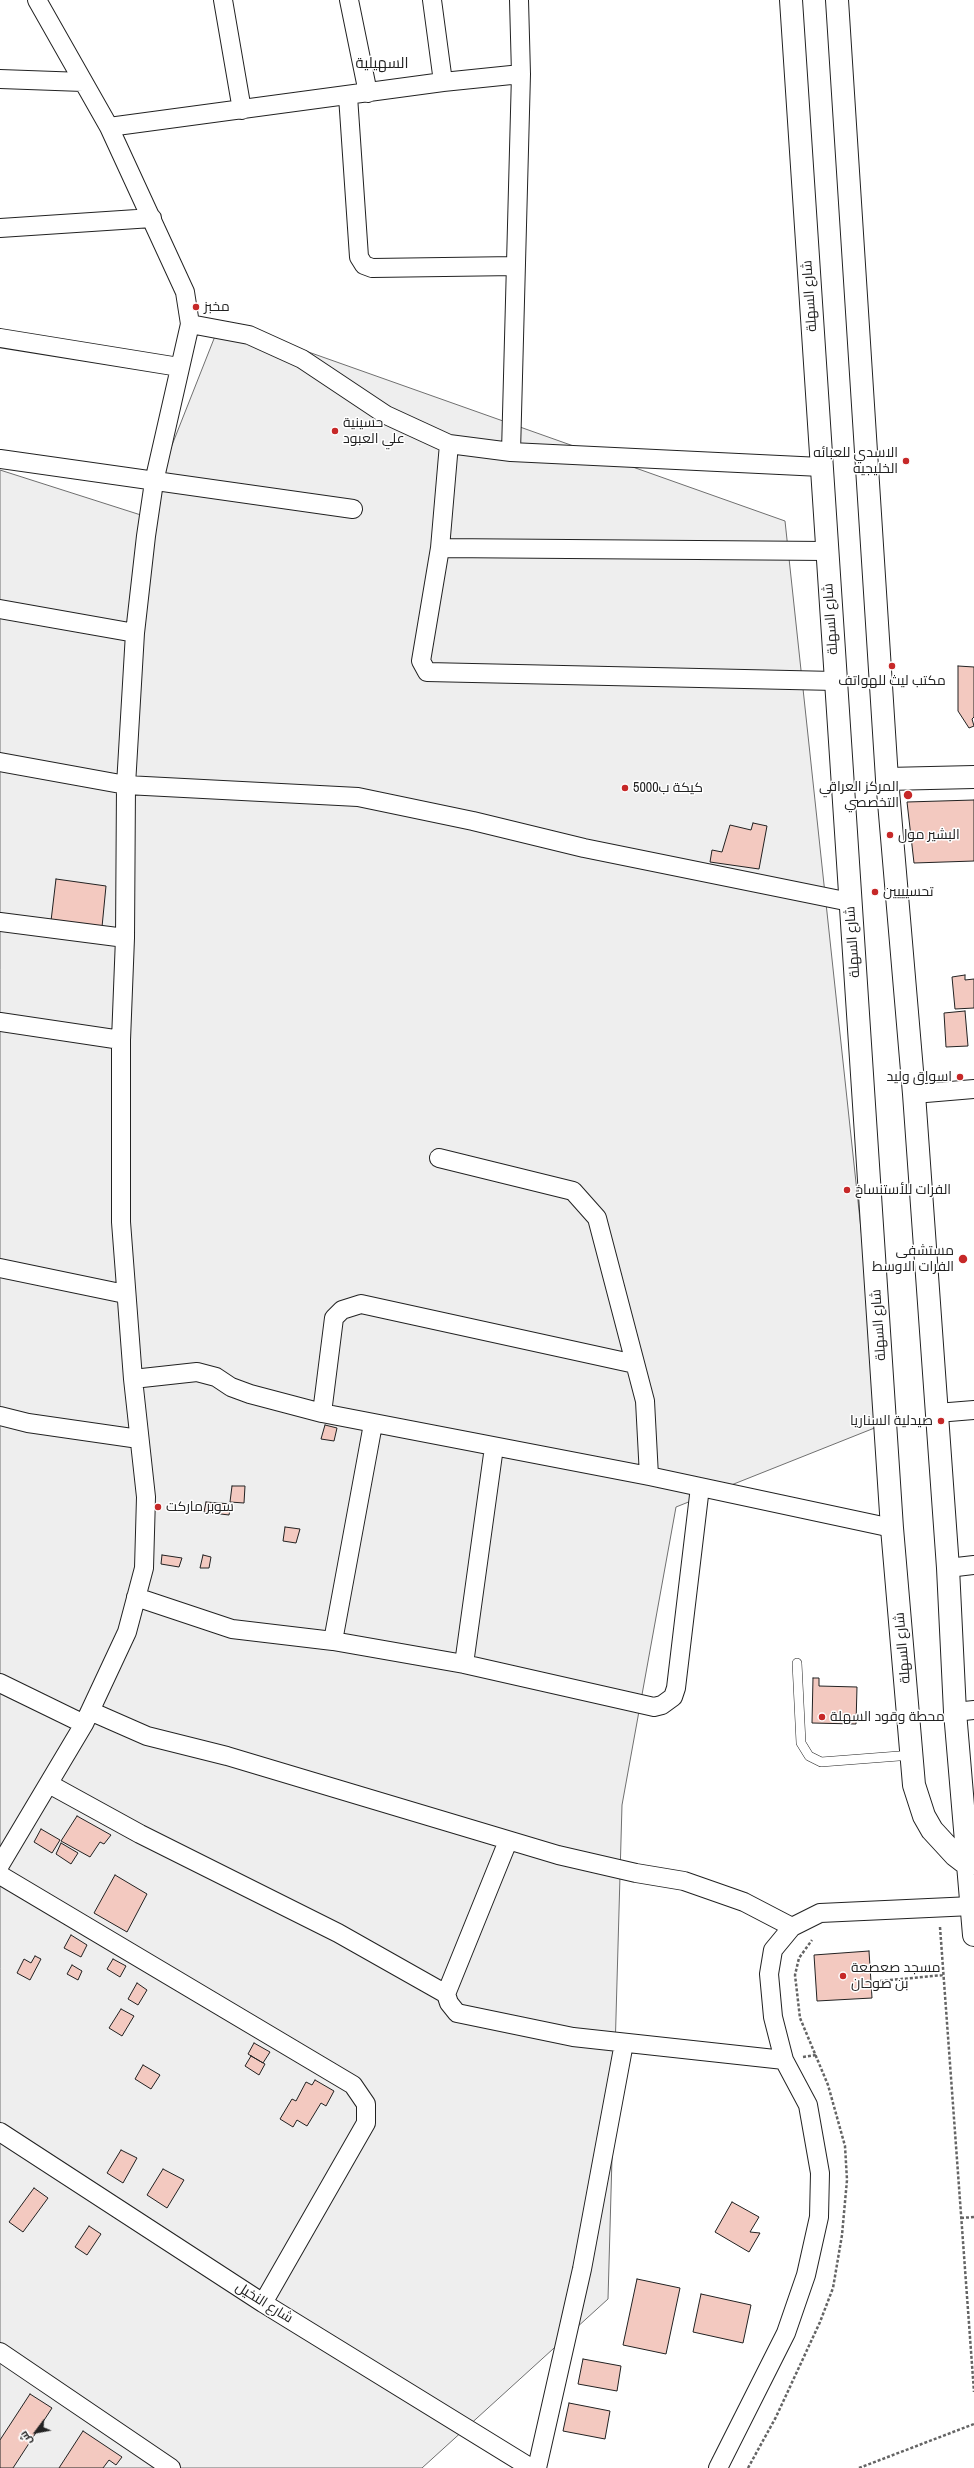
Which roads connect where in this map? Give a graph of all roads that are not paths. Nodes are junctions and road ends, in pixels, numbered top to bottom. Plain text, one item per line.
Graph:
1 (37, 0) edge
2 (223, 0) edge
3 (349, 0) edge
4 (432, 0) edge
5 (519, 0) edge
6 (791, 0) edge
7 (837, 0) edge
8 (521, 74) junction
9 (0, 79) edge
10 (83, 82) junction
11 (443, 82) junction
12 (368, 93) junction
13 (348, 96) junction
14 (242, 110) junction
15 (109, 127) junction
16 (152, 218) junction
17 (0, 228) edge
18 (516, 266) junction
19 (190, 324) junction
20 (0, 338) edge
21 (179, 367) junction
22 (449, 444) junction
23 (511, 452) junction
24 (0, 460) edge
25 (821, 467) junction
26 (154, 482) junction
27 (353, 509) dead end
28 (440, 548) junction
29 (826, 552) junction
30 (0, 609) edge
31 (135, 633) junction
32 (834, 681) junction
33 (0, 762) edge
34 (974, 776) edge
35 (887, 779) junction
36 (126, 785) junction
37 (850, 902) junction
38 (0, 922) edge
39 (125, 938) junction
40 (0, 1022) edge
41 (121, 1040) junction
42 (974, 1089) edge
43 (914, 1094) junction
44 (439, 1158) dead end
45 (0, 1268) edge
46 (125, 1294) junction
47 (635, 1364) junction
48 (133, 1379) junction
49 (974, 1410) edge
50 (322, 1413) junction
51 (937, 1413) junction
52 (0, 1416) edge
53 (373, 1424) junction
54 (139, 1439) junction
55 (494, 1447) junction
56 (649, 1476) junction
57 (700, 1487) junction
58 (892, 1528) junction
59 (974, 1565) edge
60 (948, 1568) junction
61 (136, 1597) junction
62 (333, 1641) junction
63 (797, 1663) dead end
64 (464, 1664) junction
65 (0, 1683) edge
66 (965, 1711) edge
67 (87, 1717) junction
68 (912, 1755) junction
69 (49, 1784) junction
70 (508, 1841) junction
71 (0, 1865) edge
72 (968, 1865) junction
73 (0, 1875) edge
74 (972, 1906) junction
75 (792, 1927) junction
76 (974, 1935) edge
77 (446, 1994) junction
78 (624, 2043) junction
79 (784, 2060) junction
80 (0, 2132) edge
81 (263, 2303) junction
82 (0, 2352) edge
83 (171, 2468) edge
84 (531, 2468) edge
85 (537, 2468) edge
86 (718, 2468) edge

1 - 10 street
2 - 14 street
3 - 12 street
4 - 11 street
5 - 8 street
6 - 25 main road, شارع السهلة
7 - 35 main road
8 - 11 street
8 - 18 street
9 - 10 street
10 - 15 street
11 - 12 street
12 - 13 street
13 - 14 street
13 - 18 street
14 - 15 street
15 - 16 street
16 - 17 street
16 - 19 street
18 - 23 street
19 - 21 street
19 - 22 street
20 - 21 street
21 - 26 street
22 - 23 street
22 - 28 street
23 - 25 street
24 - 26 street
25 - 29 main road, شارع السهلة
26 - 27 street
26 - 31 street
28 - 29 street
28 - 32 street
29 - 32 main road, شارع السهلة
30 - 31 street
31 - 36 street
32 - 37 main road, شارع السهلة
33 - 36 street
34 - 35 main road
35 - 43 main road
36 - 37 street
36 - 39 street
37 - 58 main road, شارع السهلة
38 - 39 street
39 - 41 street
40 - 41 street
41 - 46 street
42 - 43 street
43 - 51 main road
44 - 47 street
45 - 46 street
46 - 48 street
47 - 50 street
47 - 56 street
48 - 50 street
48 - 54 street
49 - 51 street
50 - 53 street
51 - 60 main road
52 - 54 street
53 - 55 street
53 - 62 street
54 - 61 street
55 - 56 street
55 - 64 street
56 - 57 street
57 - 58 street
57 - 64 street
58 - 68 main road, شارع السهلة
59 - 60 street
60 - 66 main road
61 - 62 street
61 - 67 street
62 - 64 street
63 - 68 lane
65 - 67 street
66 - 72 main road
67 - 69 street
67 - 70 street
68 - 72 main road, شارع السهلة
69 - 71 street
69 - 77 street
70 - 75 street
70 - 77 street
72 - 74 main road
73 - 81 street
74 - 75 street
74 - 76 main road
75 - 79 street
77 - 78 street
78 - 79 street
78 - 85 street
79 - 86 street
80 - 81 street, شارع النخيل
81 - 84 street, شارع النخيل
82 - 83 street

